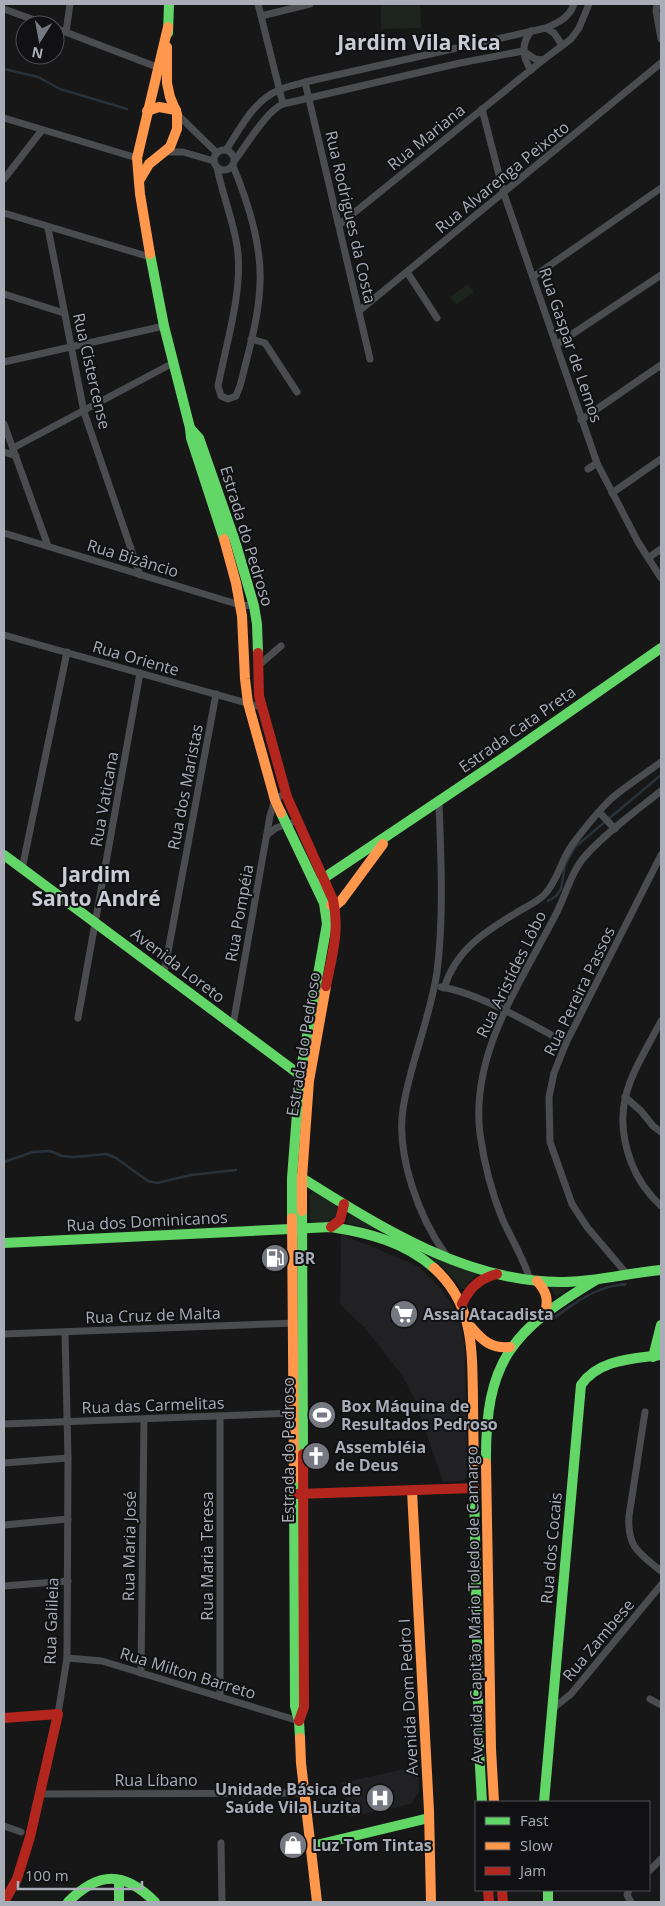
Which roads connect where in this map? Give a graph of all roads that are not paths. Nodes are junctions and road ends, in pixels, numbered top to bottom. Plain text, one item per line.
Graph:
1 (18, 4) edge
2 (70, 4) edge
3 (168, 4) edge
4 (258, 4) edge
5 (310, 4) edge
6 (574, 4) edge
7 (589, 4) edge
8 (657, 4) edge
9 (4, 9) edge
10 (17, 13) junction
11 (22, 15) edge
12 (261, 16) junction
13 (546, 28) junction
14 (531, 31) junction
15 (66, 32) joint
16 (661, 39) edge
17 (562, 45) junction
18 (523, 51) junction
19 (543, 60) junction
20 (661, 63) edge
21 (162, 69) junction
22 (531, 70) junction
23 (305, 82) junction
24 (279, 90) junction
25 (309, 97) junction
26 (283, 104) junction
27 (482, 109) junction
28 (148, 111) junction
29 (176, 112) junction
30 (4, 118) edge
31 (42, 130) junction
32 (226, 150) junction
33 (217, 153) junction
34 (161, 154) junction
35 (137, 158) junction
36 (234, 163) junction
37 (216, 164) junction
38 (4, 179) edge
39 (139, 182) junction
40 (661, 188) edge
41 (504, 194) junction
42 (4, 213) edge
43 (339, 225) junction
44 (48, 228) junction
45 (150, 257) junction
46 (407, 272) junction
47 (661, 275) edge
48 (533, 277) junction
49 (4, 294) edge
50 (359, 311) junction
51 (64, 313) junction
52 (437, 318) dead end
53 (164, 326) junction
54 (251, 339) junction
55 (556, 345) junction
56 (70, 347) junction
57 (370, 359) dead end
58 (4, 362) edge
59 (173, 363) junction
60 (661, 365) edge
61 (297, 392) dead end
62 (84, 412) junction
63 (581, 420) junction
64 (4, 424) edge
65 (190, 428) junction
66 (13, 448) junction
67 (4, 452) edge
68 (16, 456) junction
69 (661, 459) edge
70 (597, 463) junction
71 (588, 469) dead end
72 (612, 493) junction
73 (4, 533) edge
74 (48, 546) junction
75 (661, 549) edge
76 (648, 558) junction
77 (140, 575) junction
78 (661, 578) edge
79 (240, 605) junction
80 (254, 606) junction
81 (4, 635) edge
82 (281, 646) dead end
83 (661, 648) edge
84 (67, 652) junction
85 (259, 664) junction
86 (140, 673) junction
87 (216, 694) junction
88 (248, 703) junction
89 (261, 707) junction
90 (661, 762) edge
91 (661, 791) edge
92 (286, 793) junction
93 (275, 800) junction
94 (439, 802) junction
95 (599, 812) junction
96 (292, 822) junction
97 (615, 829) junction
98 (267, 835) junction
99 (390, 836) junction
100 (4, 855) edge
101 (661, 855) edge
102 (351, 861) junction
103 (22, 869) junction
104 (324, 878) junction
105 (357, 879) junction
106 (317, 889) junction
107 (324, 903) junction
108 (334, 906) junction
109 (95, 922) junction
110 (164, 973) junction
111 (434, 986) junction
112 (444, 988) junction
113 (505, 1011) junction
114 (78, 1018) dead end
115 (661, 1021) edge
116 (233, 1025) junction
117 (566, 1043) junction
118 (305, 1078) junction
119 (625, 1098) junction
120 (661, 1132) edge
121 (297, 1178) junction
122 (344, 1204) junction
123 (661, 1206) edge
124 (332, 1227) junction
125 (297, 1229) junction
126 (4, 1243) edge
127 (446, 1255) junction
128 (661, 1270) edge
129 (497, 1274) junction
130 (626, 1274) junction
131 (533, 1280) junction
132 (596, 1280) junction
133 (462, 1304) junction
134 (545, 1312) junction
135 (297, 1323) junction
136 (661, 1325) edge
137 (470, 1326) junction
138 (64, 1332) junction
139 (4, 1334) edge
140 (510, 1347) junction
141 (657, 1356) edge
142 (645, 1412) dead end
143 (298, 1413) junction
144 (220, 1416) junction
145 (144, 1419) junction
146 (67, 1422) junction
147 (4, 1424) edge
148 (68, 1458) junction
149 (4, 1463) edge
150 (474, 1488) junction
151 (412, 1491) junction
152 (298, 1494) junction
153 (68, 1519) junction
154 (4, 1524) edge
155 (661, 1571) edge
156 (68, 1581) junction
157 (661, 1585) edge
158 (4, 1586) edge
159 (67, 1658) junction
160 (141, 1673) junction
161 (220, 1697) junction
162 (650, 1699) dead end
163 (661, 1705) edge
164 (552, 1709) junction
165 (58, 1714) junction
166 (4, 1718) edge
167 (299, 1721) junction
168 (304, 1793) junction
169 (39, 1794) junction
170 (482, 1801) edge
171 (494, 1801) edge
172 (544, 1801) edge
173 (429, 1818) junction
174 (4, 1826) edge
175 (21, 1832) dead end
176 (221, 1843) dead end
177 (312, 1846) junction
178 (661, 1859) edge
179 (650, 1870) edge
180 (119, 1880) junction
181 (629, 1891) edge
182 (4, 1902) edge
183 (68, 1902) edge
184 (119, 1902) edge
185 (155, 1902) edge
186 (222, 1902) edge
187 (317, 1902) edge
188 (431, 1902) edge
189 (631, 1902) edge

1 - 10 street
2 - 15 street
3 - 21 main road, Estrada do Pedroso
4 - 12 street
5 - 12 street
6 - 13 street
7 - 17 street
8 - 16 street
9 - 10 street
10 - 11 street
12 - 24 street
13 - 14 street
13 - 17 street
14 - 18 street
14 - 23 street
15 - 21 street
17 - 19 street
18 - 19 street
18 - 22 street
18 - 25 street
19 - 22 street, Rua Mariana
20 - 41 street, Rua Alvarenga Peixoto
21 - 28 main road, Estrada do Pedroso
21 - 29 main road, Estrada do Pedroso
22 - 27 street, Rua Mariana
23 - 24 street
23 - 25 street, Rua Rodrigues da Costa
24 - 26 street
24 - 32 street
25 - 26 street
25 - 43 street, Rua Rodrigues da Costa
26 - 36 street
27 - 41 street, Rua Gaspar de Lemos
27 - 43 street, Rua Mariana
28 - 29 main road
28 - 35 main road, Estrada do Pedroso
29 - 33 street
29 - 34 main road, Estrada do Pedroso
30 - 31 street
31 - 35 street
31 - 38 street
32 - 33 street
32 - 36 street
33 - 37 street
34 - 35 main road
34 - 37 street
34 - 39 main road, Estrada do Pedroso
35 - 39 main road, Estrada do Pedroso
36 - 37 street
36 - 54 street
37 - 54 street
39 - 45 main road, Estrada do Pedroso
40 - 48 street
41 - 46 street, Rua Alvarenga Peixoto
41 - 48 street, Rua Gaspar de Lemos
42 - 44 street
43 - 50 street, Rua Rodrigues da Costa
44 - 45 street
44 - 51 street, Rua Cistercense
45 - 53 main road, Estrada do Pedroso
46 - 50 street, Rua Alvarenga Peixoto
46 - 52 street
47 - 55 street
48 - 55 street, Rua Gaspar de Lemos
49 - 51 street
50 - 57 street, Rua Rodrigues da Costa
51 - 56 street, Rua Cistercense
53 - 56 street
53 - 59 main road, Estrada do Pedroso
54 - 61 street
55 - 63 street, Rua Gaspar de Lemos
56 - 58 street
56 - 62 street, Rua Cistercense
59 - 62 street
59 - 65 main road, Estrada do Pedroso
60 - 63 street
62 - 66 street
62 - 77 street, Rua Cistercense
63 - 70 street, Rua Gaspar de Lemos
64 - 66 street
65 - 79 main road, Estrada do Pedroso
65 - 80 main road, Estrada do Pedroso
66 - 68 street
67 - 68 street
68 - 74 street
69 - 72 street
70 - 71 street
70 - 72 street, Rua Gaspar de Lemos
72 - 76 street, Rua Gaspar de Lemos
73 - 74 street, Rua Bizâncio
74 - 77 street, Rua Bizâncio
75 - 76 street
76 - 78 street, Rua Gaspar de Lemos
77 - 79 street, Rua Bizâncio
79 - 80 street, Rua Bizâncio
79 - 88 main road, Estrada do Pedroso
80 - 85 main road, Estrada do Pedroso
81 - 84 street, Rua Oriente
82 - 85 street
83 - 94 main road, Estrada Cata Preta
84 - 86 street, Rua Oriente
84 - 103 street
85 - 89 main road, Estrada do Pedroso
86 - 87 street, Rua Oriente
86 - 109 street, Rua Vaticana
87 - 88 street, Rua Oriente
87 - 110 street, Rua dos Maristas
88 - 89 street, Rua Oriente
88 - 93 main road, Estrada do Pedroso
89 - 92 main road, Estrada do Pedroso
90 - 95 street
91 - 97 street, Rua Aristídes Lôbo
92 - 93 street
92 - 96 main road, Estrada do Pedroso
93 - 96 main road, Estrada do Pedroso
93 - 98 street, Rua Pompéia
94 - 99 main road, Estrada Cata Preta
94 - 111 street
95 - 97 street
95 - 112 street
96 - 98 street
96 - 104 main road, Estrada do Pedroso
96 - 106 main road, Estrada do Pedroso
97 - 113 street, Rua Aristídes Lôbo
98 - 116 street, Rua Pompéia
99 - 102 main road, Estrada Cata Preta
99 - 105 main road, Estrada Cata Preta
100 - 103 main road, Avenida Loreto
101 - 117 street, Rua Pereira Passos
102 - 104 main road, Estrada Cata Preta
102 - 105 main road
103 - 109 main road, Avenida Loreto
104 - 106 main road, Estrada Cata Preta
104 - 108 main road, Estrada do Pedroso
105 - 108 main road, Estrada Cata Preta
106 - 107 main road, Estrada do Pedroso
107 - 108 main road
107 - 118 main road, Estrada do Pedroso
108 - 118 main road, Estrada do Pedroso
109 - 110 main road, Avenida Loreto
109 - 114 street, Rua Vaticana
110 - 116 main road, Avenida Loreto
111 - 112 street
111 - 127 street
112 - 113 street
113 - 117 street
113 - 131 street, Rua Aristídes Lôbo
115 - 119 street
116 - 118 main road, Avenida Loreto
117 - 130 street, Rua Pereira Passos
118 - 121 main road, Estrada do Pedroso
119 - 120 street
119 - 123 street
121 - 122 main road
121 - 125 main road, Estrada do Pedroso
122 - 124 main road
122 - 127 main road
124 - 125 main road, Rua dos Dominicanos
124 - 133 main road, Avenida Capitão Mário Toledo de Camargo
125 - 126 main road, Rua dos Dominicanos
125 - 135 main road, Estrada do Pedroso
127 - 129 main road
128 - 130 main road
129 - 131 main road
129 - 133 main road
130 - 132 main road
131 - 132 main road
131 - 134 main road
132 - 134 main road, Avenida Capitão Mário Toledo de Camargo
133 - 137 main road, Avenida Capitão Mário Toledo de Camargo
134 - 140 main road, Avenida Capitão Mário Toledo de Camargo
135 - 138 street, Rua Cruz de Malta
135 - 143 main road, Estrada do Pedroso
136 - 141 main road
137 - 140 main road
137 - 150 main road, Avenida Capitão Mário Toledo de Camargo
138 - 139 street, Rua Cruz de Malta
138 - 146 street, Rua Galileia
140 - 171 main road, Avenida Capitão Mário Toledo de Camargo
141 - 164 main road, Rua dos Cocais
142 - 155 street
143 - 144 street, Rua das Carmelitas
143 - 152 main road, Estrada do Pedroso
144 - 145 street, Rua das Carmelitas
144 - 161 street, Rua Maria Teresa
145 - 146 street, Rua das Carmelitas
145 - 160 street, Rua Maria José
146 - 147 street, Rua das Carmelitas
146 - 148 street, Rua Galileia
148 - 149 street
148 - 153 street, Rua Galileia
150 - 151 main road
150 - 170 main road, Avenida Capitão Mário Toledo de Camargo
151 - 152 main road
151 - 173 main road, Avenida Dom Pedro I
152 - 167 main road, Estrada do Pedroso
153 - 154 street
153 - 156 street, Rua Galileia
156 - 158 street
156 - 159 street, Rua Galileia
157 - 164 street, Rua Zambese
159 - 160 street, Rua Milton Barreto
159 - 165 street, Rua Galileia
160 - 161 street, Rua Milton Barreto
161 - 167 street, Rua Milton Barreto
162 - 163 street
164 - 172 main road, Rua dos Cocais
165 - 166 main road
165 - 169 main road, Rua Galileia
167 - 168 main road, Estrada do Pedroso
168 - 169 street, Rua Líbano
168 - 177 main road, Estrada do Pedroso
169 - 182 main road, Rua Galileia
173 - 177 main road
173 - 188 main road, Avenida Dom Pedro I
174 - 175 street
176 - 186 street
177 - 187 main road, Estrada do Pedroso
178 - 179 street
180 - 183 main road
180 - 184 main road
180 - 185 main road
181 - 189 street

